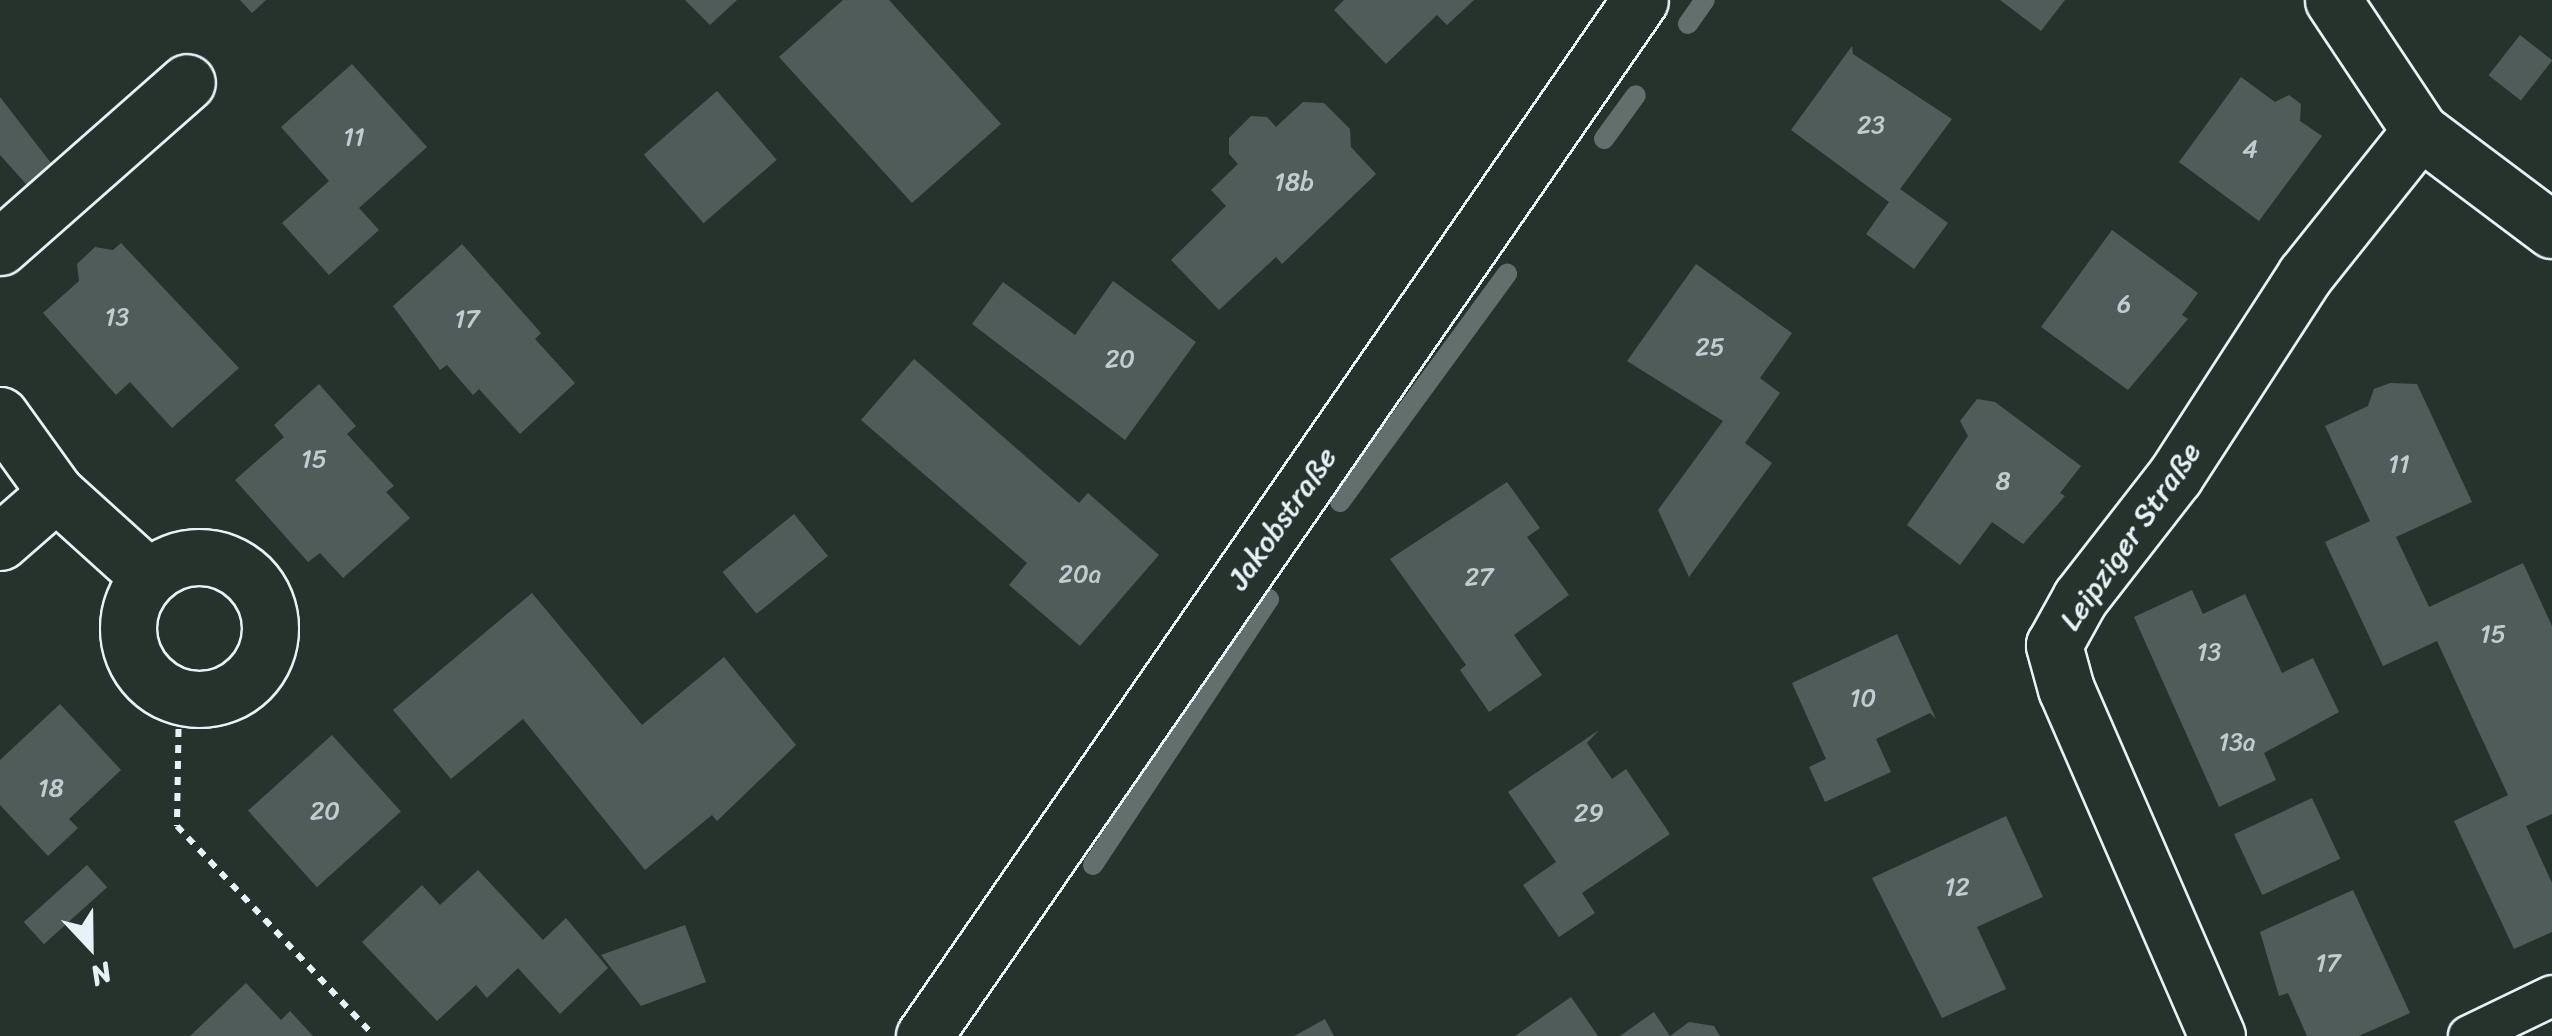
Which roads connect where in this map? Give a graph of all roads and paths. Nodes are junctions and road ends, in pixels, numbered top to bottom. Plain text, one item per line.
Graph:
1 (1640, 0) edge
2 (2332, 0) edge
3 (187, 82) dead end
4 (2420, 131) junction
5 (2552, 230) edge
6 (0, 247) edge
7 (0, 415) edge
8 (56, 493) junction
9 (0, 542) edge
10 (149, 577) junction
11 (180, 696) junction
12 (2552, 996) edge
13 (374, 1036) edge
14 (924, 1036) edge
15 (2218, 1036) edge
16 (2469, 1036) edge

1 - 14 street, Jakobstraße
2 - 4 street
3 - 6 street
4 - 5 street
4 - 15 street, Leipziger Straße
7 - 8 street
8 - 9 street
8 - 10 street
10 - 11 street
10 - 11 street
11 - 13 path
12 - 16 lane

